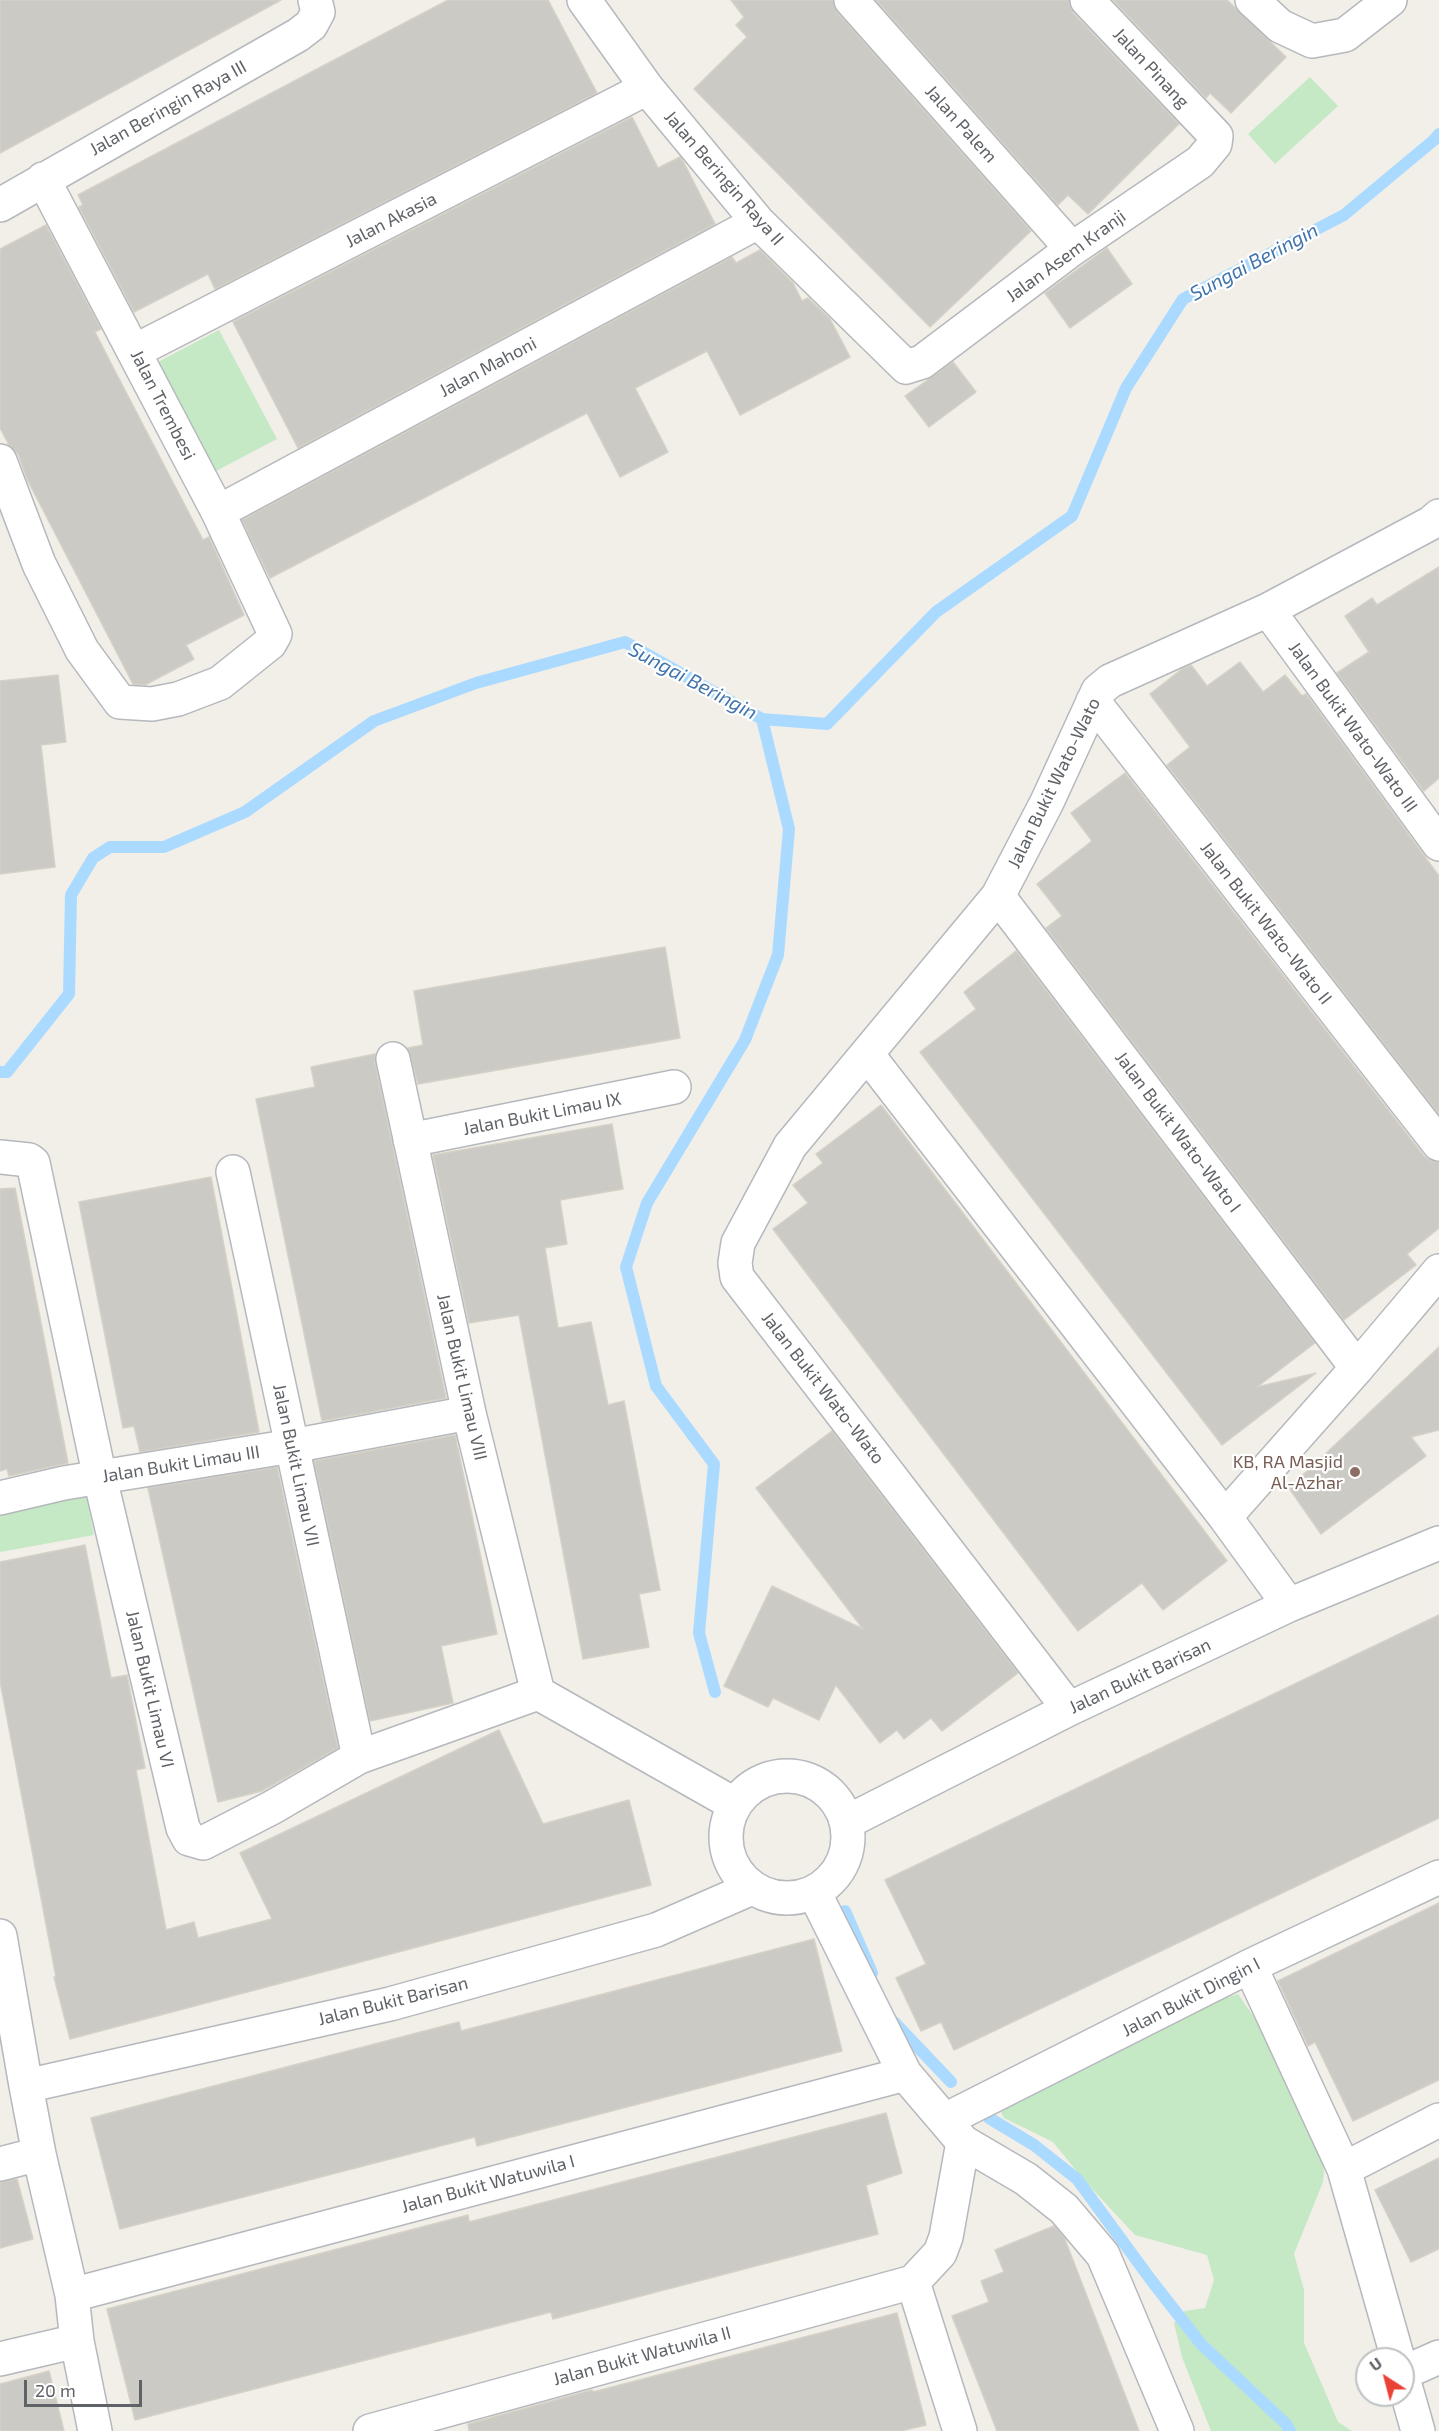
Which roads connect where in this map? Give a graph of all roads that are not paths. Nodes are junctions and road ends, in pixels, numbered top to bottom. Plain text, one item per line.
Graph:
1 (315, 0) edge
2 (584, 0) edge
3 (851, 0) edge
4 (1087, 0) edge
5 (1252, 0) edge
6 (1389, 0) edge
7 (647, 88) junction
8 (1216, 136) joint
9 (43, 179) junction
10 (0, 205) edge
11 (758, 222) junction
12 (1072, 249) junction
13 (135, 351) junction
14 (906, 367) joint
15 (1, 464) edge
16 (218, 512) junction
17 (1436, 524) edge
18 (1268, 610) junction
19 (1093, 701) junction
20 (1439, 844) edge
21 (998, 896) junction
22 (867, 1054) junction
23 (393, 1059) dead end
24 (674, 1087) dead end
25 (410, 1140) junction
26 (1439, 1144) edge
27 (0, 1157) edge
28 (233, 1172) dead end
29 (1439, 1271) edge
30 (1357, 1368) junction
31 (470, 1413) junction
32 (292, 1446) junction
33 (100, 1478) junction
34 (0, 1498) edge
35 (1225, 1516) junction
36 (1439, 1543) edge
37 (1289, 1605) junction
38 (538, 1693) junction
39 (1069, 1709) junction
40 (359, 1757) junction
41 (734, 1804) junction
42 (847, 1822) junction
43 (1439, 1877) edge
44 (752, 1888) junction
45 (814, 1892) junction
46 (2, 1956) edge
47 (1250, 1966) junction
48 (905, 2074) junction
49 (26, 2086) junction
50 (1439, 2120) edge
51 (954, 2131) junction
52 (39, 2154) junction
53 (0, 2164) edge
54 (1344, 2169) junction
55 (913, 2282) junction
56 (72, 2295) junction
57 (77, 2341) junction
58 (1395, 2347) edge
59 (1439, 2357) edge
60 (0, 2359) edge
61 (1415, 2368) edge
62 (1411, 2407) edge
63 (95, 2431) edge
64 (370, 2431) edge
65 (960, 2431) edge
66 (1178, 2431) edge
67 (1418, 2431) edge

1 - 9 street, Jalan Beringin Raya III
2 - 7 street, Jalan Beringin Raya II
3 - 12 street, Jalan Palem
4 - 8 street, Jalan Pinang
5 - 6 street
7 - 11 street, Jalan Beringin Raya II
7 - 13 street, Jalan Akasia
8 - 12 street, Jalan Asem Kranji
9 - 10 street, Jalan Beringin Raya III
9 - 13 street, Jalan Trembesi
11 - 14 street, Jalan Beringin Raya II
11 - 16 street, Jalan Mahoni
12 - 14 street, Jalan Asem Kranji
13 - 16 street, Jalan Trembesi
15 - 16 street, Jalan Trembesi
17 - 18 street, Jalan Bukit Wato-Wato
18 - 19 street, Jalan Bukit Wato-Wato
18 - 20 street, Jalan Bukit Wato-Wato III
19 - 21 street, Jalan Bukit Wato-Wato
19 - 26 street, Jalan Bukit Wato-Wato II
21 - 22 street, Jalan Bukit Wato-Wato
21 - 30 street, Jalan Bukit Wato-Wato I
22 - 35 street
22 - 39 street, Jalan Bukit Wato-Wato
23 - 25 street, Jalan Bukit Limau VIII
24 - 25 street, Jalan Bukit Limau IX
25 - 31 street, Jalan Bukit Limau VIII
27 - 33 street, Jalan Bukit Limau VI
28 - 32 street, Jalan Bukit Limau VII
29 - 30 street
30 - 35 street
31 - 32 street, Jalan Bukit Limau III
31 - 38 street, Jalan Bukit Limau VIII
32 - 33 street, Jalan Bukit Limau III
32 - 40 street, Jalan Bukit Limau VII
33 - 34 street, Jalan Bukit Limau III
33 - 40 street, Jalan Bukit Limau VI
35 - 37 street
36 - 37 street, Jalan Bukit Barisan
37 - 39 street, Jalan Bukit Barisan
38 - 40 street, Jalan Bukit Limau VI
38 - 41 street
39 - 42 street, Jalan Bukit Barisan
41 - 42 street
41 - 44 street
42 - 45 street
43 - 47 street, Jalan Bukit Dingin I
44 - 45 street
44 - 49 street, Jalan Bukit Barisan
45 - 48 street
46 - 49 street
47 - 51 street, Jalan Bukit Dingin I
47 - 54 street
48 - 51 street
48 - 56 street, Jalan Bukit Watuwila I
49 - 52 street
50 - 54 street
51 - 55 street
51 - 66 street
52 - 53 street
52 - 56 street
54 - 58 street
55 - 64 street, Jalan Bukit Watuwila II
55 - 65 street
56 - 57 street
57 - 60 street
57 - 63 street
59 - 61 street
62 - 67 street

